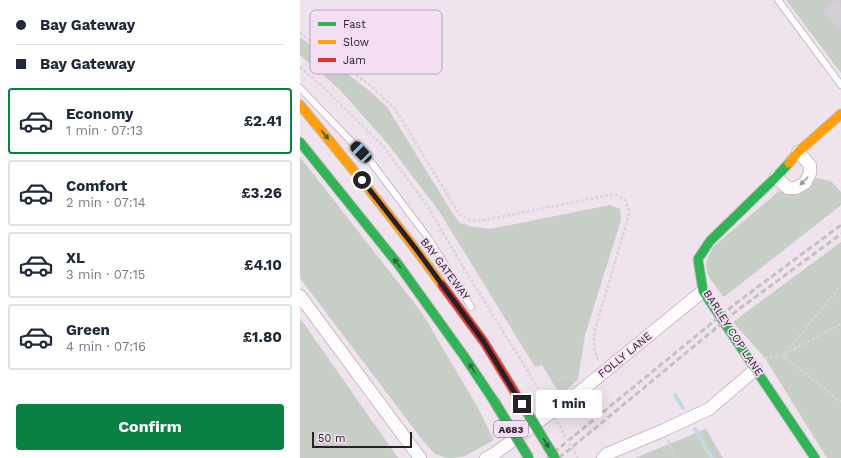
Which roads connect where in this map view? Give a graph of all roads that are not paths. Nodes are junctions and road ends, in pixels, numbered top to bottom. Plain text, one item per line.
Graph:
1 (778, 0) edge
2 (841, 85) edge
3 (300, 88) edge
4 (300, 105) edge
5 (841, 114) edge
6 (300, 142) edge
7 (798, 152) junction
8 (776, 177) junction
9 (703, 291) junction
10 (300, 296) edge
11 (474, 311) dead end
12 (497, 350) dead end
13 (754, 366) junction
14 (515, 388) junction
15 (420, 458) edge
16 (486, 458) edge
17 (529, 458) edge
18 (555, 458) edge
19 (603, 458) edge
20 (815, 458) edge

1 - 2 lane
3 - 11 lane
4 -> 14 main road, BAY GATEWAY / A683
5 - 7 main road, BARLEY COP LANE
17 -> 6 main road, A683, bridge
7 - 8 main road, BARLEY COP LANE
7 -> 8 street
8 - 9 main road, BARLEY COP LANE
9 - 13 main road, BARLEY COP LANE
9 - 16 street, FOLLY LANE
10 - 15 street
12 - 14 lane
13 - 19 street
13 - 20 main road, BARLEY COP LANE
14 -> 18 main road, BAY GATEWAY / A683, bridge

